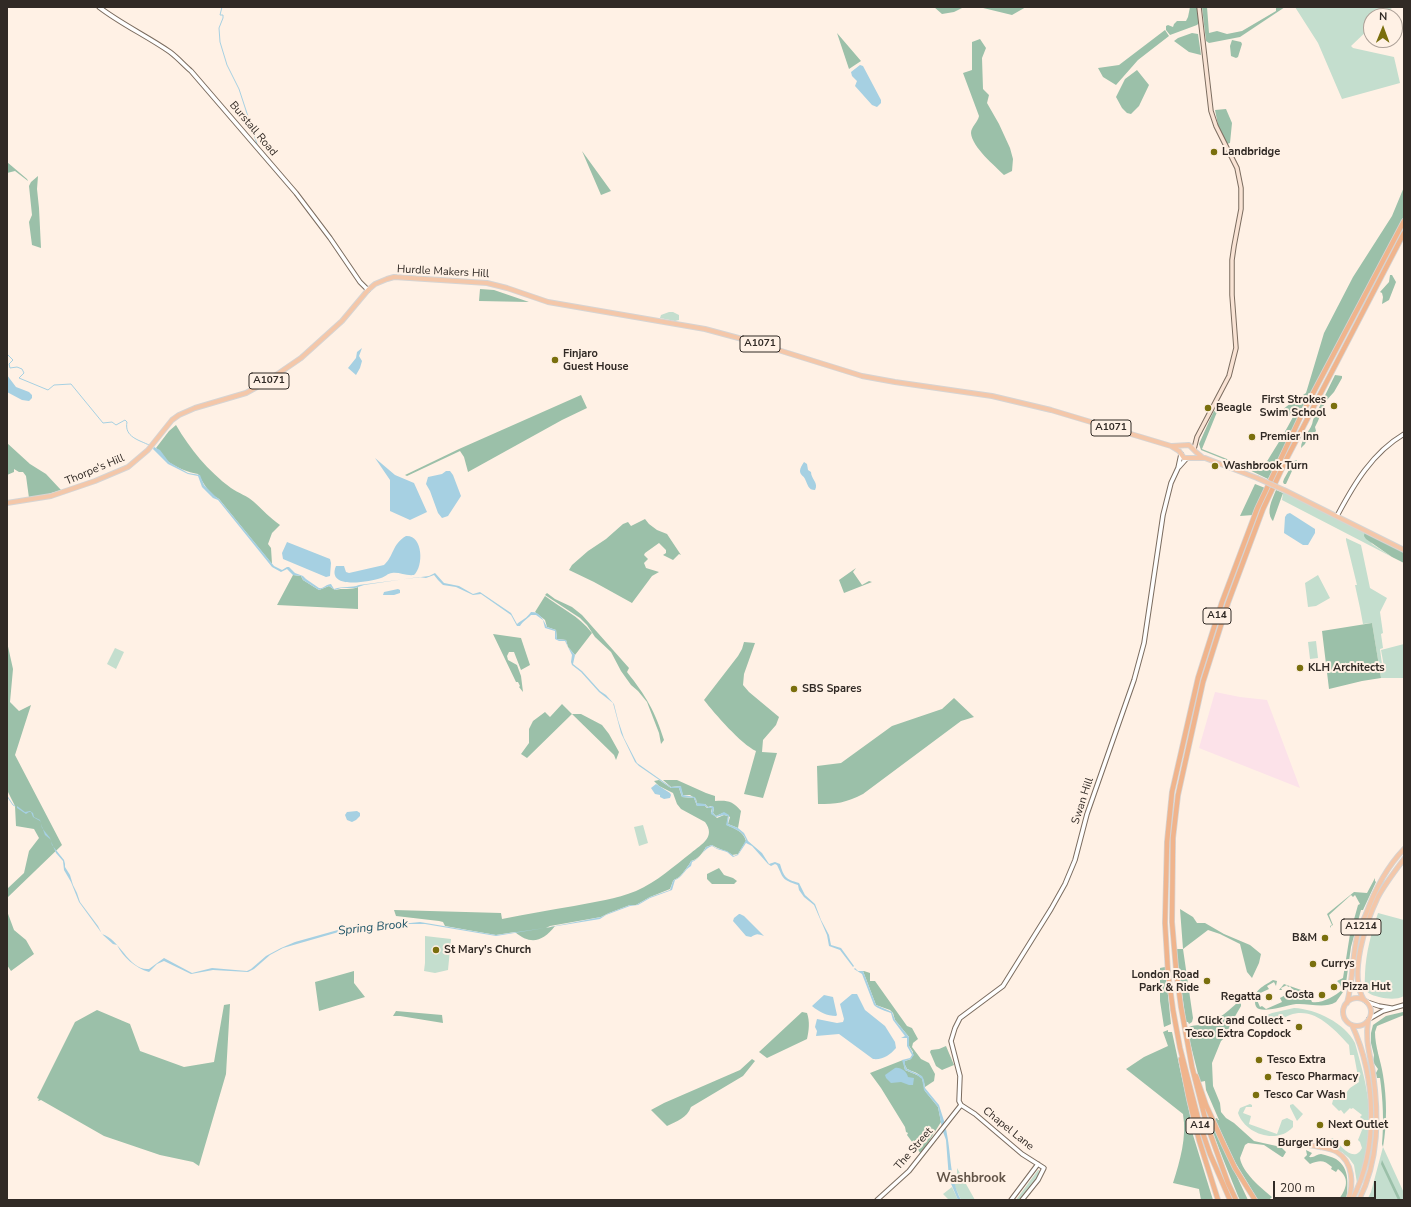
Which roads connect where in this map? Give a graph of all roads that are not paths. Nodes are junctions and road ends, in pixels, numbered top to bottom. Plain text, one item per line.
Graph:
1 (99, 7) edge
2 (1199, 7) edge
3 (1404, 221) edge
4 (1404, 233) edge
5 (368, 290) junction
6 (1404, 434) edge
7 (1197, 437) junction
8 (1185, 445) junction
9 (1171, 446) junction
10 (1194, 450) junction
11 (1181, 454) junction
12 (1202, 457) junction
13 (1189, 458) junction
14 (1178, 468) junction
15 (7, 503) edge
16 (1337, 516) junction
17 (1404, 550) edge
18 (1404, 849) edge
19 (1404, 860) edge
20 (1366, 1001) junction
21 (1347, 1003) junction
22 (1404, 1005) edge
23 (1392, 1008) junction
24 (1369, 1020) junction
25 (1352, 1025) junction
26 (1180, 1048) junction
27 (1192, 1067) junction
28 (961, 1105) junction
29 (1298, 1146) dead end
30 (1038, 1164) junction
31 (877, 1200) edge
32 (1011, 1200) edge
33 (1022, 1200) edge
34 (1218, 1200) edge
35 (1230, 1200) edge
36 (1236, 1200) edge
37 (1255, 1200) edge
38 (1348, 1200) edge
39 (1352, 1200) edge
40 (1359, 1200) edge

1 - 5 street, Burstall Road
2 - 7 main road
3 - 26 highway, A14
4 - 27 highway, A14
5 - 9 main road, Hurdle Makers Hill / A1071
5 - 15 main road, Thorpe's Hill / A1071
6 - 16 street
7 - 8 main road
7 - 10 main road
8 - 9 main road, A1071
8 - 10 main road
8 - 11 main road
9 - 11 main road, A1071
10 - 12 main road
10 - 13 main road
11 - 13 main road
11 - 14 street, Swan Hill
12 - 13 main road
12 - 16 main road, bridge
13 - 14 street, Swan Hill
14 - 28 street, Swan Hill
16 - 17 main road
18 - 21 main road, A1214
19 - 20 main road, A1214
20 - 21 main road
20 - 23 street
20 - 24 main road
21 - 25 main road
22 - 23 street
23 - 24 street
24 - 25 main road
24 - 40 main road
25 - 39 main road
26 - 34 highway, A14
26 - 35 highway, A14
27 - 36 highway, A14
27 - 37 highway, A14
28 - 30 street, Chapel Lane
28 - 31 street, The Street
29 - 38 main road
30 - 32 street
30 - 33 street, Chapel Lane

